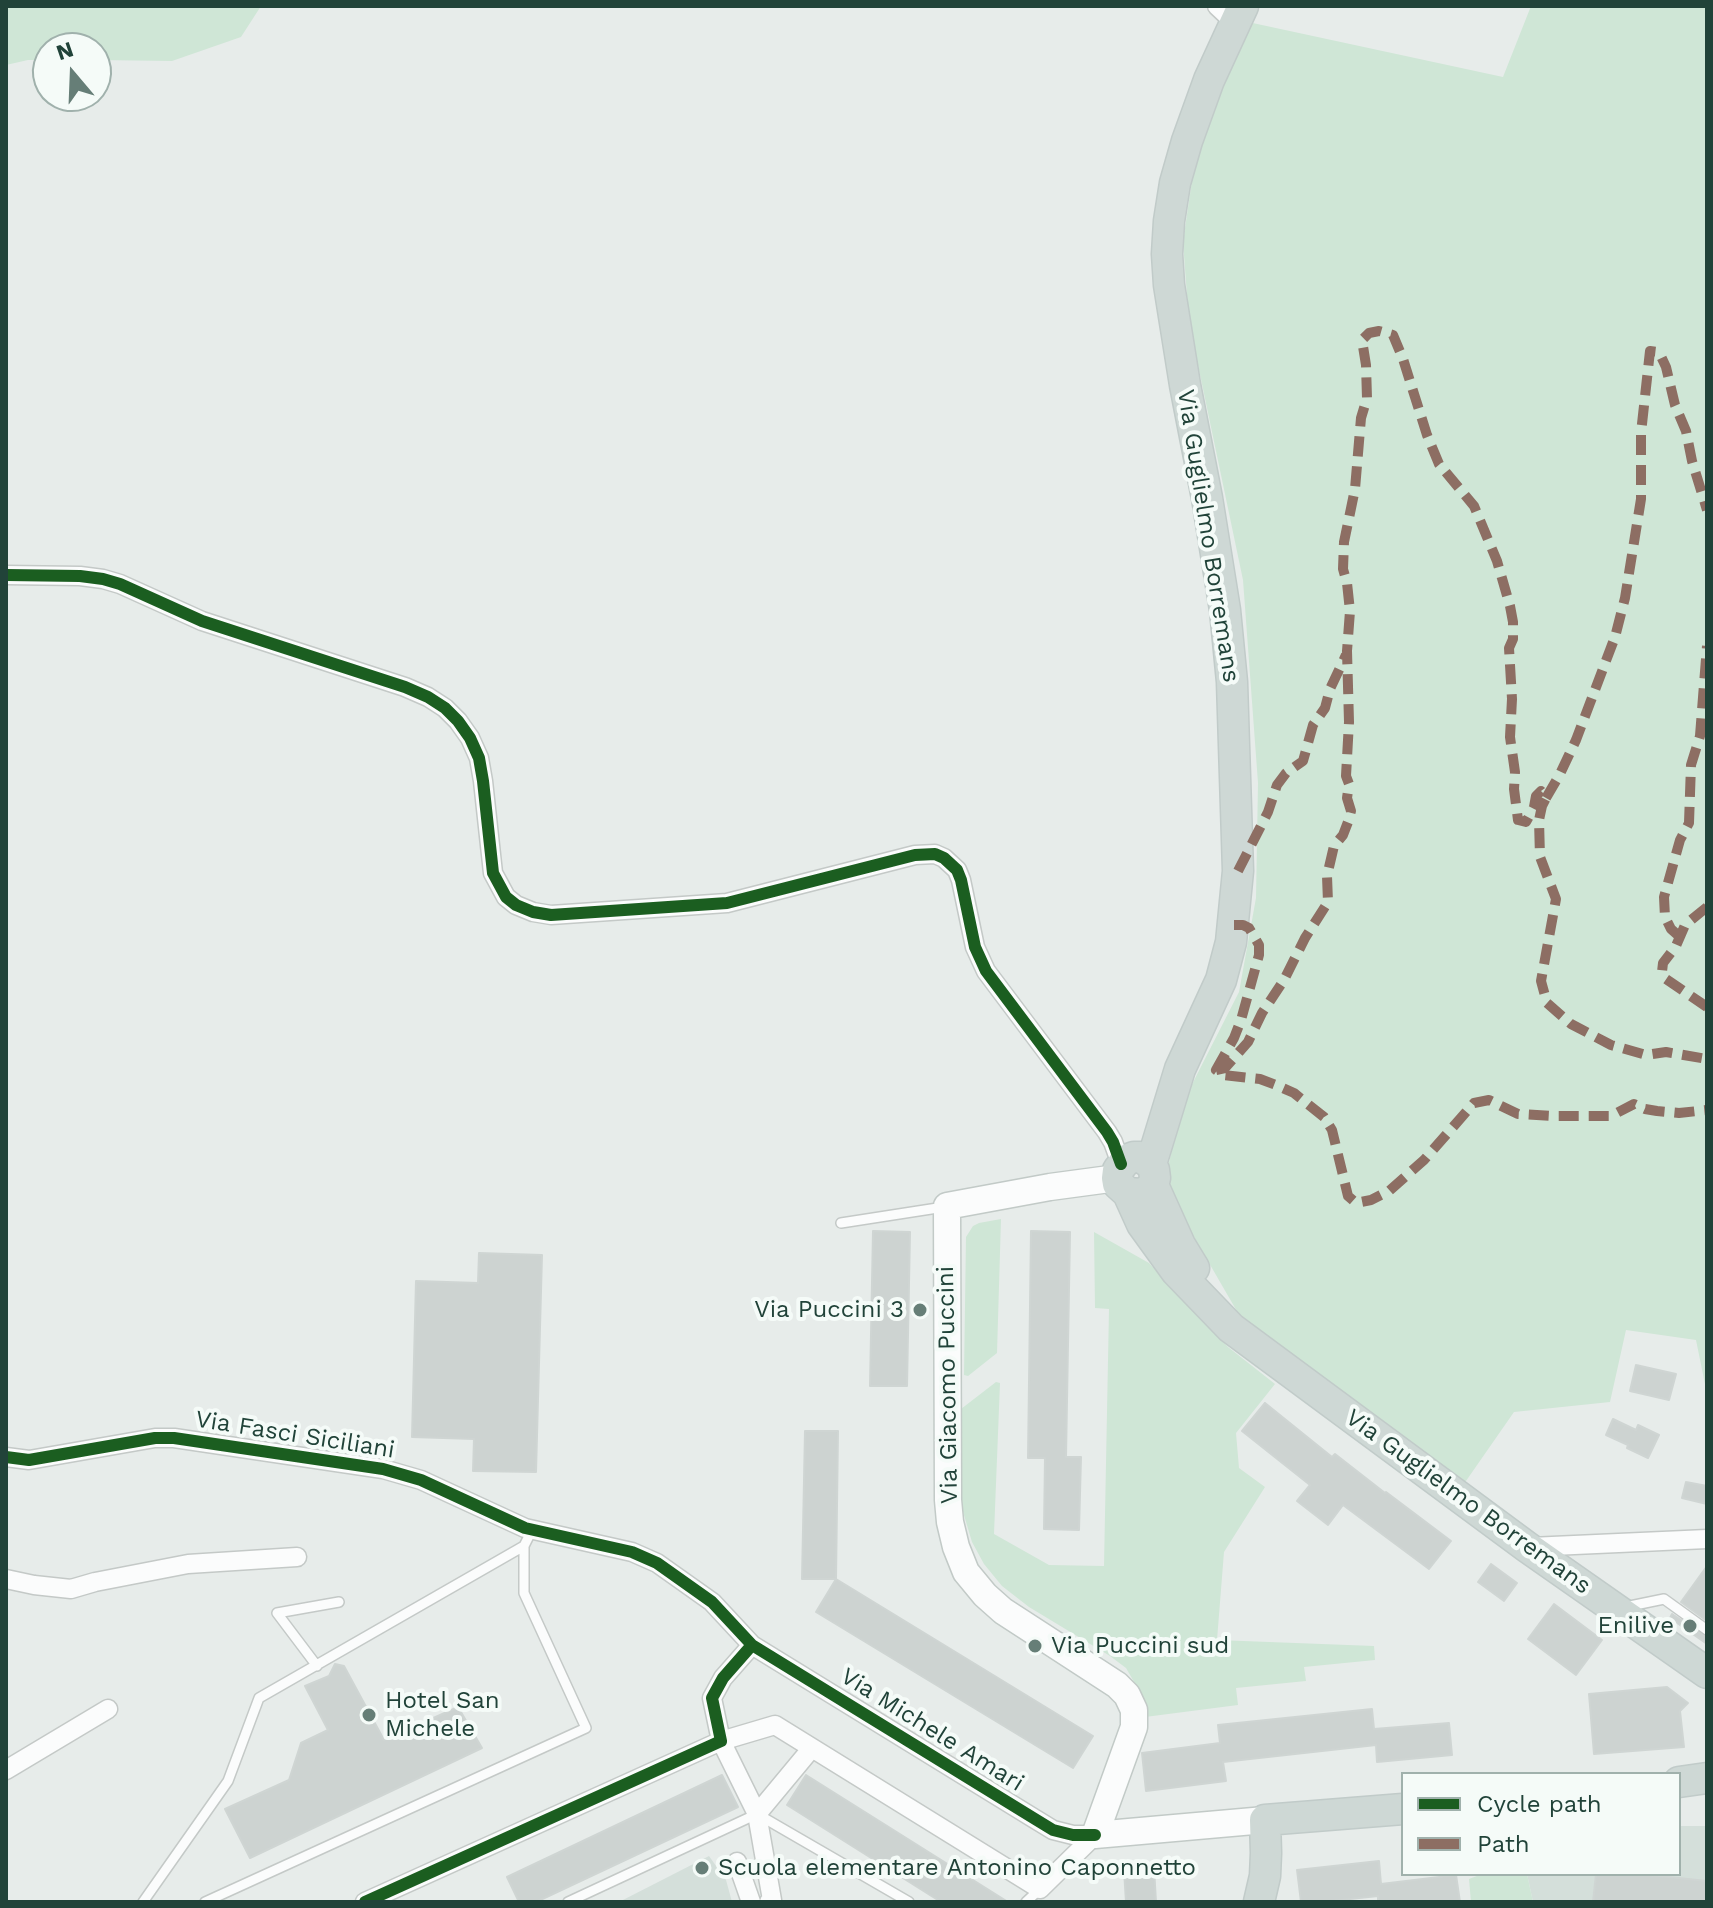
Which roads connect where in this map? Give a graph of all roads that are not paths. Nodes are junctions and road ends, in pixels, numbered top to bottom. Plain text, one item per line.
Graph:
1 (1232, 11) edge
2 (6, 575) edge
3 (1132, 1174) junction
4 (947, 1206) junction
5 (841, 1223) dead end
6 (6, 1457) edge
7 (528, 1538) junction
8 (1707, 1539) edge
9 (1527, 1547) junction
10 (297, 1557) dead end
11 (6, 1579) edge
12 (339, 1602) dead end
13 (1615, 1610) junction
14 (1707, 1630) edge
15 (752, 1645) junction
16 (317, 1666) junction
17 (1707, 1673) edge
18 (108, 1709) dead end
19 (721, 1741) junction
20 (811, 1749) junction
21 (6, 1770) edge
22 (1707, 1778) edge
23 (1681, 1782) edge
24 (1681, 1794) edge
25 (1707, 1795) edge
26 (1401, 1809) edge
27 (757, 1814) junction
28 (1265, 1820) junction
29 (1095, 1835) junction
30 (737, 1862) dead end
31 (1033, 1895) edge
32 (143, 1902) edge
33 (205, 1902) edge
34 (365, 1902) edge
35 (568, 1902) edge
36 (751, 1902) edge
37 (769, 1902) edge
38 (909, 1902) edge
39 (1259, 1902) edge

1 - 3 main road, Via Guglielmo Borremans
2 - 3 street
3 - 4 main road
3 - 9 main road, Via Guglielmo Borremans
4 - 5 lane
4 - 29 main road, Via Giacomo Puccini
6 - 7 street, Via Fasci Siciliani
7 - 15 street, Via Fasci Siciliani
7 - 16 lane
7 - 33 lane
8 - 9 street
9 - 13 main road, Via Guglielmo Borremans
10 - 11 street
12 - 16 lane
13 - 14 lane
13 - 17 main road, Via Guglielmo Borremans
15 - 19 street
15 - 29 street, Via Michele Amari
16 - 32 lane
18 - 21 street
19 - 20 street
19 - 27 street
19 - 34 street
20 - 27 street
20 - 31 street
22 - 23 main road
24 - 25 main road
26 - 28 main road, Via Michele Amari
27 - 35 lane
27 - 37 street
27 - 38 lane
28 - 29 main road, Via Michele Amari
28 - 39 main road
29 - 31 street
30 - 36 street

